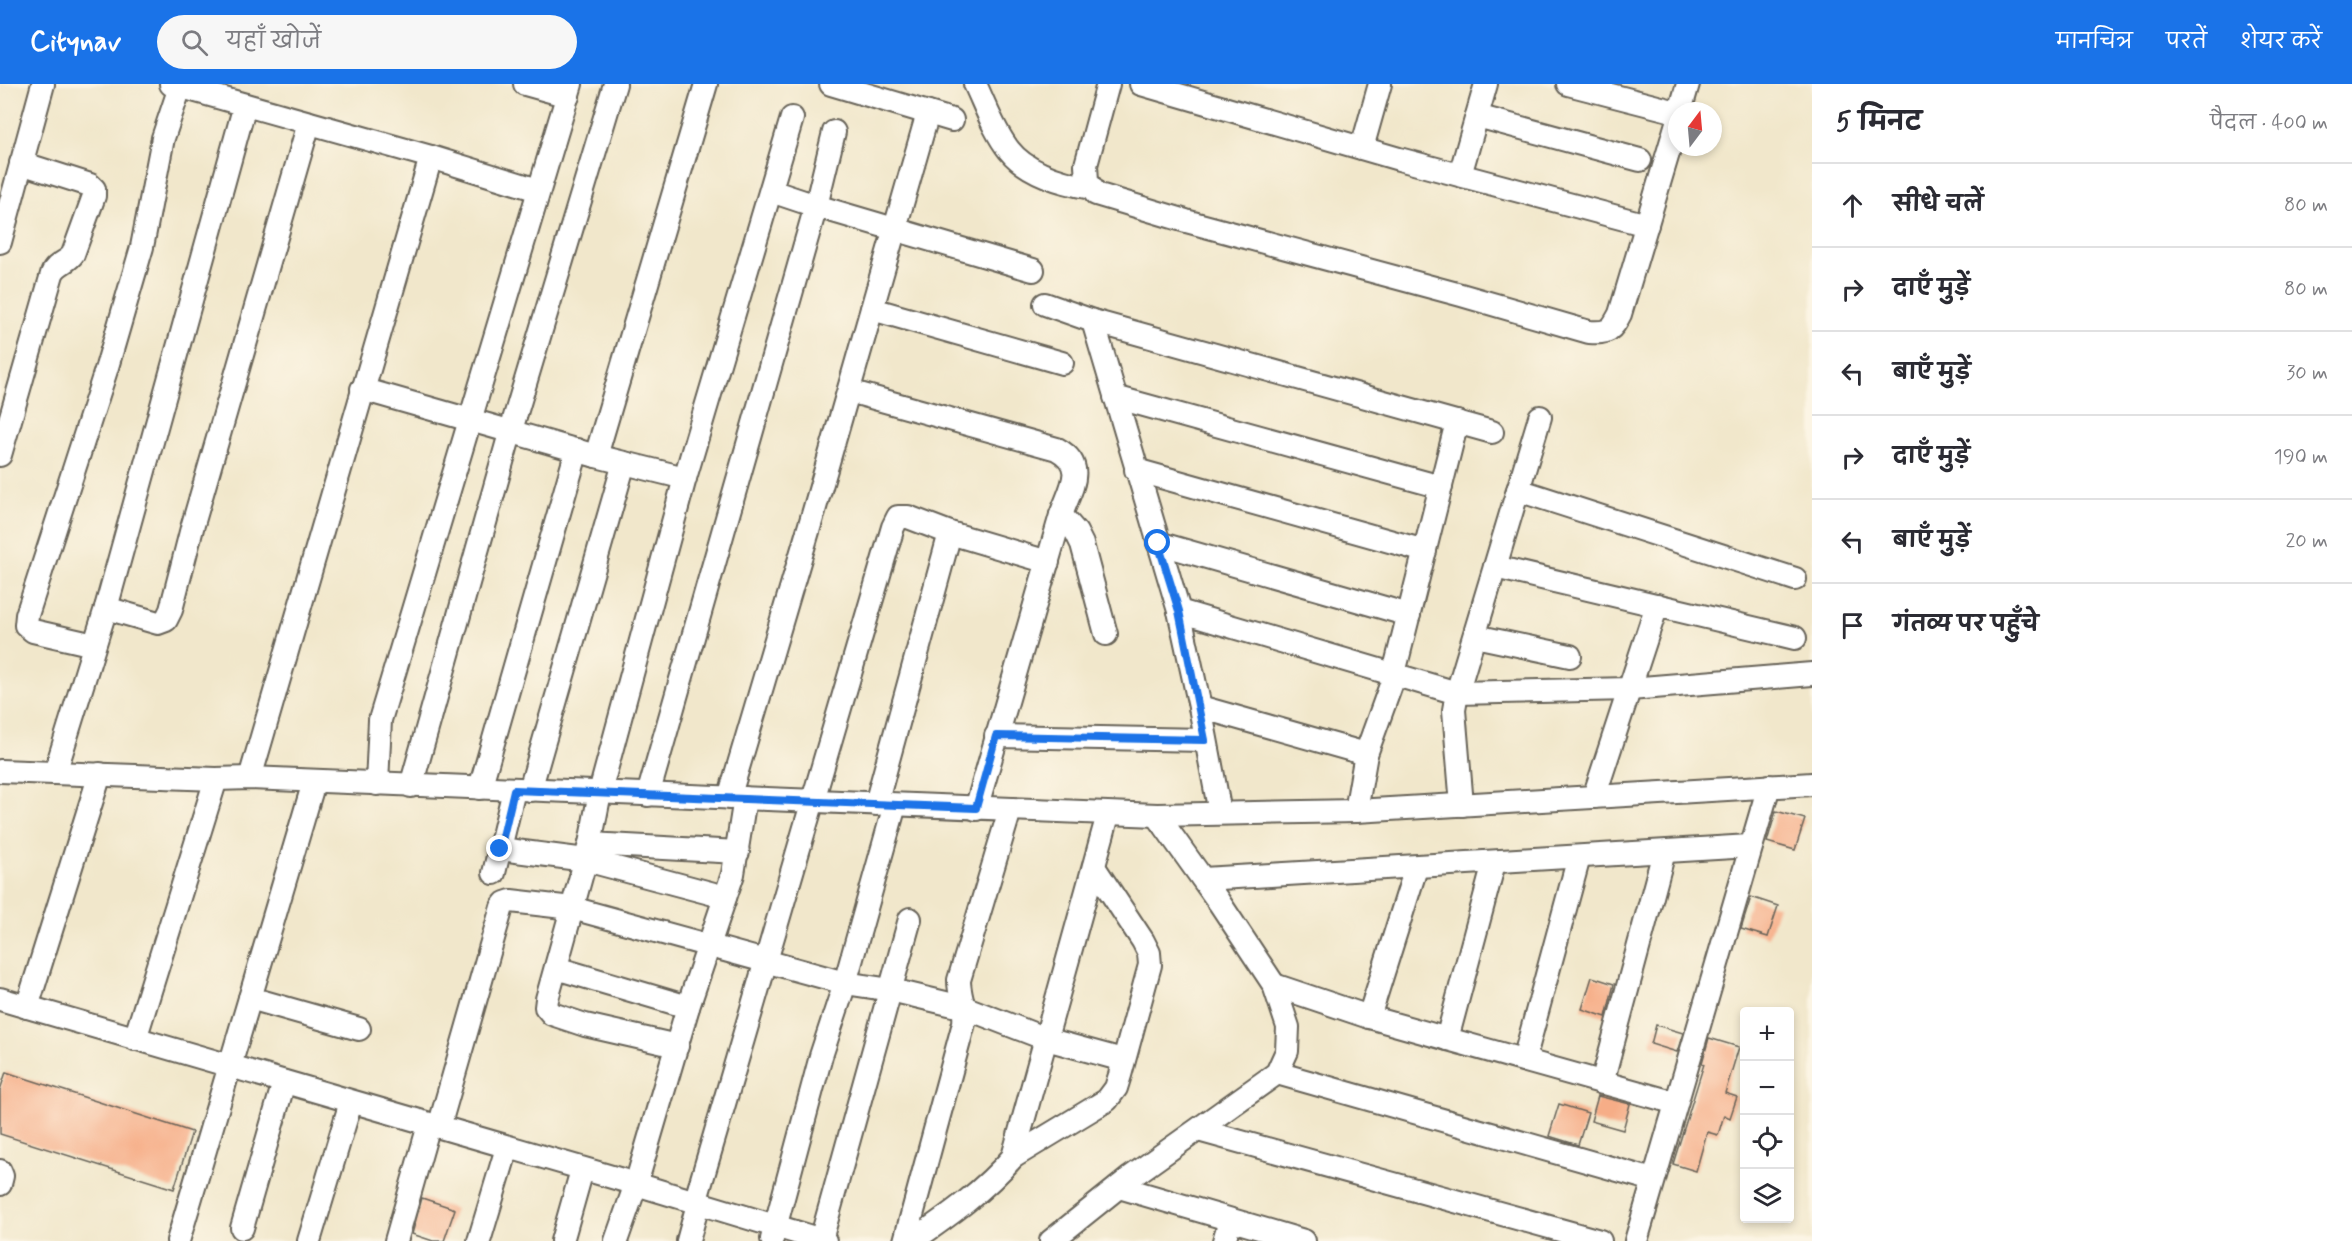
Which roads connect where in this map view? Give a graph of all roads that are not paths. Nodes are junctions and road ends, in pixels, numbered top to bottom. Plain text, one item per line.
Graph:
1 (43, 84) edge
2 (525, 84) edge
3 (615, 84) edge
4 (706, 84) edge
5 (975, 84) edge
6 (1108, 84) edge
7 (1141, 84) edge
8 (1380, 84) edge
9 (1486, 84) edge
10 (1568, 84) edge
11 (1688, 84) edge
12 (175, 85) edge
13 (841, 85) edge
14 (570, 90) edge
15 (1682, 102) edge
16 (245, 105) junction
17 (1668, 108) edge
18 (928, 113) junction
19 (1477, 116) junction
20 (792, 118) dead end
21 (952, 120) dead end
22 (309, 123) junction
23 (834, 132) dead end
24 (1362, 148) junction
25 (1668, 154) edge
26 (431, 156) junction
27 (1640, 160) dead end
28 (13, 174) edge
29 (1460, 175) junction
30 (1091, 189) junction
31 (538, 190) junction
32 (771, 191) junction
33 (816, 206) junction
34 (1647, 225) junction
35 (894, 230) junction
36 (0, 242) edge
37 (1033, 270) dead end
38 (1045, 304) dead end
39 (872, 309) junction
40 (1093, 321) junction
41 (1062, 363) dead end
42 (362, 389) junction
43 (849, 391) junction
44 (1115, 397) junction
45 (1540, 417) dead end
46 (470, 419) junction
47 (1457, 422) junction
48 (511, 430) junction
49 (1492, 432) dead end
50 (586, 453) junction
51 (0, 455) edge
52 (624, 463) junction
53 (1136, 470) junction
54 (685, 478) junction
55 (1441, 487) junction
56 (1518, 490) junction
57 (1062, 515) junction
58 (950, 532) junction
59 (1158, 543) junction
60 (1425, 551) junction
61 (1048, 562) junction
62 (1495, 567) junction
63 (1795, 579) dead end
64 (1657, 605) junction
65 (106, 608) junction
66 (1179, 611) junction
67 (1409, 615) junction
68 (1106, 634) dead end
69 (1475, 636) junction
70 (1795, 638) dead end
71 (94, 645) junction
72 (1570, 656) dead end
73 (1393, 674) junction
74 (1812, 674) edge
75 (1630, 689) junction
76 (1457, 693) junction
77 (1200, 707) junction
78 (996, 736) junction
79 (1205, 740) junction
80 (1366, 754) junction
81 (54, 773) junction
82 (100, 774) junction
83 (1, 775) edge
84 (216, 778) junction
85 (250, 778) junction
86 (314, 782) junction
87 (377, 784) junction
88 (1812, 784) edge
89 (411, 786) junction
90 (1768, 786) junction
91 (480, 788) junction
92 (522, 790) junction
93 (600, 792) junction
94 (648, 795) junction
95 (1594, 797) junction
96 (737, 798) junction
97 (813, 802) junction
98 (885, 805) junction
99 (1461, 805) junction
100 (976, 808) junction
101 (1010, 810) junction
102 (1356, 811) junction
103 (1220, 813) junction
104 (1108, 815) junction
105 (1157, 815) junction
106 (1750, 846) junction
107 (500, 849) junction
108 (588, 852) junction
109 (738, 852) junction
110 (1664, 852) junction
111 (1579, 857) junction
112 (1494, 863) junction
113 (1094, 867) junction
114 (1416, 868) junction
115 (494, 873) dead end
116 (1203, 879) junction
117 (725, 897) junction
118 (572, 908) junction
119 (910, 919) dead end
120 (710, 945) junction
121 (765, 960) junction
122 (556, 968) junction
123 (845, 983) junction
124 (1274, 985) junction
125 (891, 990) junction
126 (249, 998) junction
127 (0, 999) edge
128 (27, 1007) junction
129 (688, 1007) junction
130 (966, 1008) junction
131 (1369, 1017) junction
132 (359, 1029) dead end
133 (135, 1039) junction
134 (1046, 1039) junction
135 (1447, 1039) junction
136 (677, 1046) junction
137 (1124, 1060) junction
138 (1524, 1060) junction
139 (229, 1066) junction
140 (1277, 1072) junction
141 (284, 1082) junction
142 (1602, 1083) junction
143 (351, 1102) junction
144 (1676, 1103) junction
145 (434, 1126) junction
146 (1197, 1130) junction
147 (507, 1148) junction
148 (1013, 1157) junction
149 (582, 1170) junction
150 (0, 1171) edge
151 (1653, 1180) junction
152 (0, 1184) edge
153 (636, 1184) junction
154 (1119, 1187) junction
155 (697, 1204) junction
156 (242, 1228) dead end
157 (1227, 1230) edge
158 (774, 1234) edge
159 (823, 1240) edge
160 (178, 1241) edge
161 (309, 1241) edge
162 (396, 1241) edge
163 (479, 1241) edge
164 (562, 1241) edge
165 (616, 1241) edge
166 (688, 1241) edge
167 (905, 1241) edge
168 (912, 1241) edge
169 (1051, 1241) edge
170 (1304, 1241) edge
171 (1600, 1241) edge
172 (1636, 1241) edge

1 - 28 street
2 - 14 street
3 - 48 street
4 - 50 street
5 - 30 street
6 - 30 street
7 - 24 street
8 - 24 street
9 - 19 street
10 - 17 street
11 - 15 street
12 - 16 street
12 - 71 street
13 - 18 street
14 - 31 street
16 - 22 street
16 - 65 street
18 - 21 street
18 - 35 street
19 - 27 street
19 - 29 street
20 - 32 street
22 - 26 street
22 - 65 street
23 - 33 street
24 - 29 street
25 - 34 street
26 - 31 street
26 - 42 street
28 - 36 street
28 - 51 street
29 - 34 street
30 - 34 street
31 - 46 street
32 - 33 street
32 - 54 street
33 - 35 street
33 - 94 street
35 - 37 street
35 - 39 street
38 - 40 street
39 - 41 street
39 - 43 street
40 - 44 street
40 - 47 street
42 - 46 street
42 - 85 street
43 - 57 street
43 - 96 street
44 - 53 street
44 - 55 street
45 - 56 street
46 - 48 street
46 - 87 street
47 - 49 street
47 - 55 street
48 - 50 street
48 - 89 street
50 - 52 street
50 - 91 street
52 - 54 street
52 - 92 street
53 - 59 street
53 - 60 street
54 - 93 street
55 - 60 street
56 - 62 street
56 - 63 street
57 - 61 street
57 - 68 street
58 - 61 street
58 - 97 street
58 - 98 street
59 - 66 street
59 - 67 street
60 - 67 street
61 - 78 street
62 - 64 street
62 - 69 street
64 - 70 street
64 - 75 street
65 - 71 street
66 - 73 street
66 - 77 street
67 - 73 street
69 - 72 street
69 - 76 street
71 - 81 street
73 - 76 street
73 - 80 street
74 - 75 street
75 - 76 street
75 - 95 street
76 - 99 street
77 - 79 street
77 - 80 street
78 - 79 street
78 - 100 street
79 - 103 street
80 - 102 street
81 - 82 street
81 - 83 street
82 - 84 street
82 - 128 street
84 - 85 street
84 - 133 street
85 - 86 street
86 - 87 street
86 - 126 street
87 - 89 street
88 - 90 street
89 - 91 street
90 - 95 street
90 - 106 street
91 - 92 street
92 - 93 street
92 - 107 street
93 - 94 street
93 - 108 street
94 - 96 street
95 - 99 street
96 - 97 street
96 - 109 street
97 - 98 street
97 - 121 street
98 - 100 street
98 - 123 street
99 - 102 street
100 - 101 street
101 - 104 street
101 - 130 street
102 - 103 street
103 - 105 street
104 - 105 street
104 - 113 street
105 - 116 street
106 - 110 street
106 - 144 street
107 - 108 street
107 - 115 street
108 - 109 street
108 - 117 street
108 - 118 street
109 - 117 street
110 - 111 street
110 - 142 street
111 - 112 street
111 - 138 street
112 - 114 street
112 - 135 street
113 - 134 street
113 - 137 street
114 - 116 street
114 - 131 street
116 - 124 street
117 - 120 street
118 - 120 street
118 - 122 street
118 - 145 street
119 - 125 street
120 - 121 street
120 - 129 street
121 - 123 street
121 - 155 street
122 - 129 street
122 - 136 street
123 - 125 street
123 - 158 street
124 - 131 street
124 - 140 street
125 - 130 street
125 - 159 street
126 - 132 street
126 - 139 street
127 - 128 street
128 - 133 street
129 - 136 street
130 - 134 street
130 - 167 street
131 - 135 street
133 - 139 street
134 - 137 street
134 - 148 street
135 - 138 street
136 - 153 street
137 - 148 street
138 - 142 street
139 - 141 street
139 - 160 street
140 - 146 street
140 - 151 street
141 - 143 street
141 - 156 street
142 - 144 street
143 - 145 street
143 - 161 street
144 - 151 street
145 - 147 street
145 - 162 street
146 - 154 street
146 - 171 street
147 - 149 street
147 - 163 street
148 - 168 street
149 - 153 street
149 - 164 street
150 - 152 street
151 - 172 street
153 - 155 street
153 - 165 street
154 - 157 street
154 - 169 street
155 - 158 street
155 - 166 street
157 - 170 street
158 - 159 street

